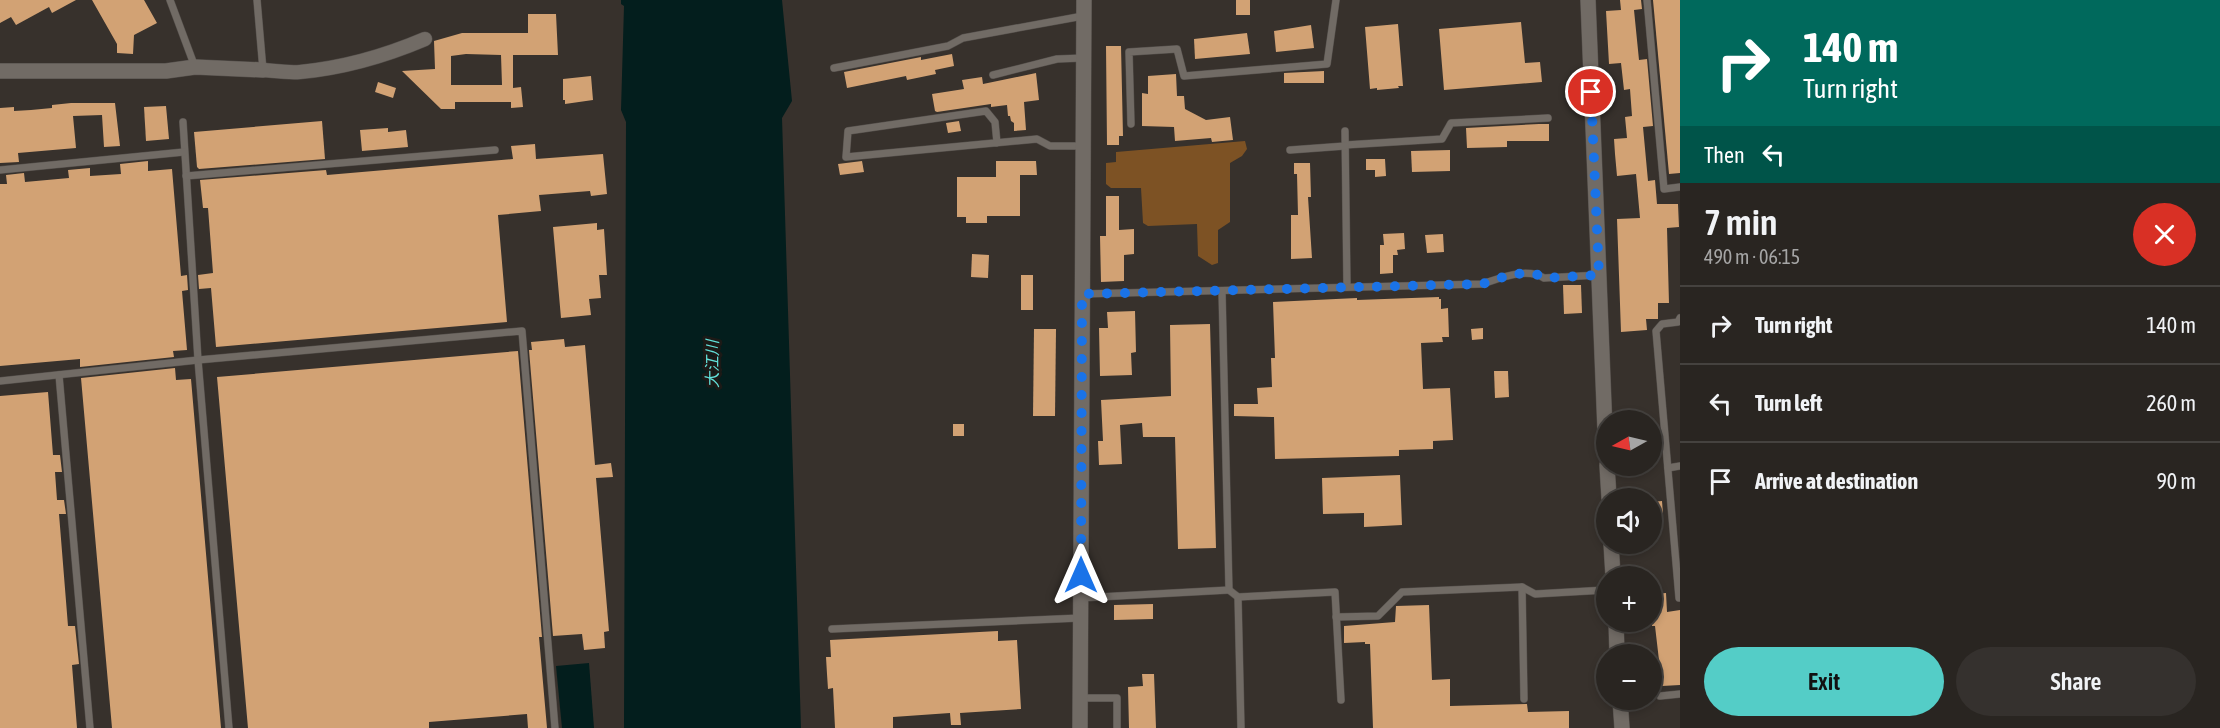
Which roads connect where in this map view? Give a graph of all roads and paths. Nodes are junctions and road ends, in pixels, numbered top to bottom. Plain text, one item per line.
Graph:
1 (170, 0) edge
2 (256, 0) edge
3 (1336, 0) edge
4 (1588, 0) edge
5 (1647, 0) edge
6 (1083, 8) edge
7 (425, 39) dead end
8 (1083, 58) junction
9 (195, 67) junction
10 (834, 68) dead end
11 (263, 70) junction
12 (0, 71) edge
13 (993, 75) dead end
14 (1548, 118) dead end
15 (183, 122) dead end
16 (1131, 124) dead end
17 (1345, 131) dead end
18 (997, 143) junction
19 (1083, 146) junction
20 (1345, 146) junction
21 (495, 150) dead end
22 (1290, 150) dead end
23 (184, 152) junction
24 (0, 170) edge
25 (186, 176) junction
26 (1680, 187) edge
27 (1599, 275) junction
28 (1347, 287) junction
29 (1222, 291) junction
30 (1082, 294) junction
31 (1680, 318) edge
32 (198, 360) junction
33 (59, 375) junction
34 (0, 381) edge
35 (1604, 410) edge
36 (1680, 466) edge
37 (1668, 468) junction
38 (1521, 587) junction
39 (1229, 590) junction
40 (1596, 591) edge
41 (1238, 597) junction
42 (1080, 598) junction
43 (1677, 598) edge
44 (1336, 617) junction
45 (1080, 618) junction
46 (832, 630) dead end
47 (1680, 694) edge
48 (1662, 696) edge
49 (1080, 698) junction
50 (1524, 699) dead end
51 (1341, 700) dead end
52 (1621, 710) edge
53 (90, 728) edge
54 (229, 728) edge
55 (555, 728) edge
56 (1080, 728) edge
57 (1117, 728) edge
58 (1241, 728) edge
59 (1622, 728) edge

1 - 9 lane
2 - 11 lane
3 - 16 lane
4 - 27 street
5 - 26 lane
6 - 8 street
6 - 10 lane
7 - 11 street
8 - 13 lane
8 - 19 street
9 - 11 street
9 - 12 street
14 - 20 lane
15 - 23 lane
17 - 20 lane
18 - 18 lane
18 - 19 lane
19 - 30 street
20 - 22 lane
20 - 28 lane
21 - 25 lane
23 - 24 lane
23 - 25 lane
25 - 32 lane
27 - 28 lane
27 - 35 street
28 - 29 lane
29 - 30 lane
29 - 39 lane
30 - 42 street
31 - 37 lane
32 - 33 lane
32 - 54 lane
32 - 55 lane
33 - 34 lane
33 - 53 lane
36 - 37 lane
37 - 43 lane
38 - 40 lane
38 - 44 lane
38 - 50 lane
39 - 41 lane
39 - 42 lane
41 - 44 lane
41 - 58 lane
42 - 45 street
44 - 51 lane
45 - 46 lane
45 - 49 street
47 - 48 lane
49 - 56 street
49 - 57 lane
52 - 59 street

